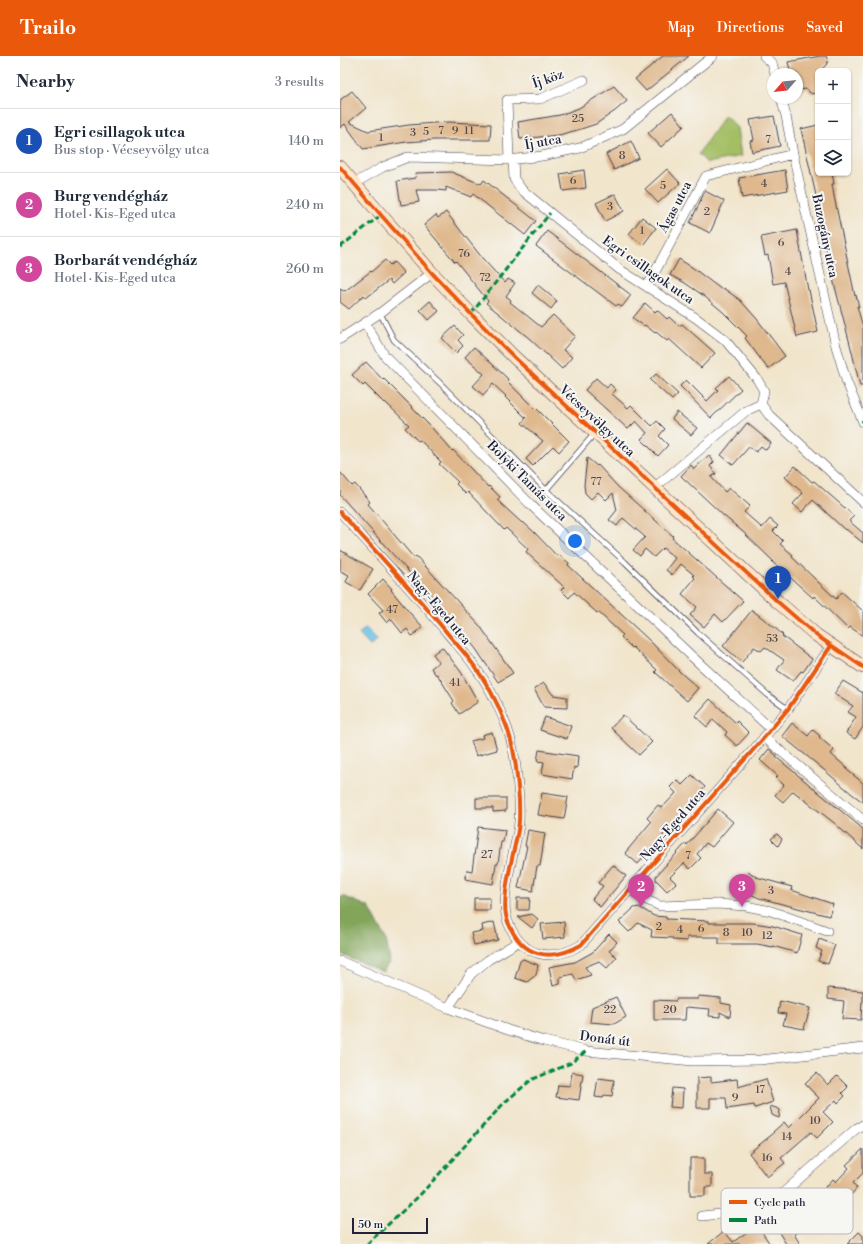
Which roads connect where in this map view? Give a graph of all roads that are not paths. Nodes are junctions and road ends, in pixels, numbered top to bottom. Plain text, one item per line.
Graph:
1 (713, 56) edge
2 (764, 56) edge
3 (773, 68) edge
4 (584, 80) dead end
5 (783, 104) edge
6 (793, 154) junction
7 (511, 160) junction
8 (340, 167) edge
9 (353, 184) junction
10 (432, 273) junction
11 (647, 287) junction
12 (380, 313) junction
13 (365, 323) junction
14 (340, 339) edge
15 (761, 404) junction
16 (863, 420) edge
17 (595, 433) junction
18 (654, 488) junction
19 (546, 490) junction
20 (863, 502) edge
21 (340, 512) edge
22 (340, 524) edge
23 (352, 525) junction
24 (831, 646) junction
25 (863, 667) edge
26 (788, 709) junction
27 (771, 729) junction
28 (764, 737) junction
29 (863, 820) edge
30 (630, 889) junction
31 (827, 931) dead end
32 (518, 942) junction
33 (340, 961) edge
34 (448, 1008) junction
35 (863, 1048) edge
36 (863, 1125) edge
37 (790, 1188) edge
38 (721, 1214) edge
39 (702, 1216) dead end

1 - 7 street, Íj utca
2 - 3 street
4 - 7 street, Íj köz
5 - 6 street, Buzogány utca
6 - 11 street, Ágas utca
6 - 16 street, Buzogány utca
7 - 9 street, Íj utca
7 - 11 street, Egri csillagok utca
8 - 9 main road, Vécseyvölgy utca
9 - 10 main road, Vécseyvölgy utca
10 - 12 street
10 - 17 main road, Vécseyvölgy utca
11 - 15 street, Egri csillagok utca
12 - 13 street
12 - 19 lane
13 - 14 street
13 - 27 street, Bolyki Tamás utca
15 - 18 street
15 - 20 street
17 - 18 main road, Vécseyvölgy utca
17 - 19 lane
18 - 24 main road, Vécseyvölgy utca
19 - 26 lane
21 - 23 street, Nagy-Eged utca
22 - 23 street
23 - 32 street, Nagy-Eged utca
24 - 25 main road, Vécseyvölgy utca
24 - 26 street, Nagy-Eged utca
26 - 27 street, Nagy-Eged utca
27 - 28 street, Nagy-Eged utca
28 - 29 street
28 - 30 street, Nagy-Eged utca
30 - 31 street
30 - 32 street, Nagy-Eged utca
32 - 34 street
33 - 34 street, Donát út
34 - 35 street, Donát út
36 - 37 street
38 - 39 street

